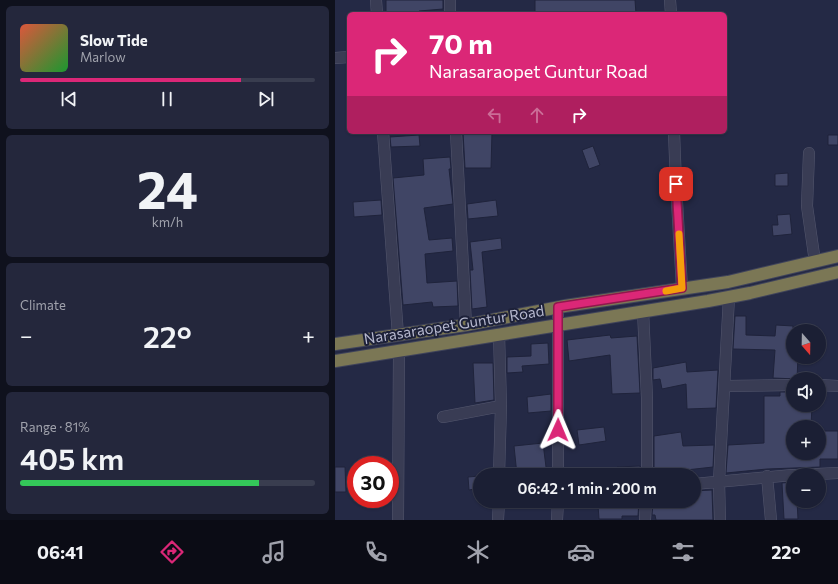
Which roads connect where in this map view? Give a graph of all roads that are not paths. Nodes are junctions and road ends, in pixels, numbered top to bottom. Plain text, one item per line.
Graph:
1 (376, 0) edge
2 (450, 0) edge
3 (670, 0) edge
4 (377, 12) edge
5 (450, 12) edge
6 (671, 12) edge
7 (347, 57) edge
8 (335, 58) edge
9 (383, 134) edge
10 (456, 134) edge
11 (674, 134) edge
12 (809, 153) dead end
13 (838, 256) edge
14 (815, 262) junction
15 (838, 272) edge
16 (682, 288) junction
17 (729, 297) junction
18 (558, 307) junction
19 (643, 311) junction
20 (559, 324) junction
21 (466, 325) junction
22 (499, 334) junction
23 (398, 335) junction
24 (335, 344) edge
25 (399, 351) junction
26 (335, 361) edge
27 (786, 385) edge
28 (826, 385) edge
29 (725, 386) junction
30 (838, 386) edge
31 (501, 406) junction
32 (443, 417) dead end
33 (499, 468) edge
34 (558, 468) edge
35 (647, 468) edge
36 (838, 473) edge
37 (826, 474) edge
38 (786, 475) edge
39 (767, 476) junction
40 (719, 481) junction
41 (701, 483) edge
42 (499, 508) edge
43 (557, 508) edge
44 (646, 508) edge
45 (398, 520) edge
46 (498, 520) edge
47 (557, 520) edge
48 (645, 520) edge
49 (720, 520) edge
50 (771, 520) edge

1 - 4 street
2 - 5 street
3 - 6 street
7 - 8 street
9 - 23 street
10 - 21 street
11 - 16 street
12 - 14 street
13 - 14 highway, Narasaraopet Guntur Road
14 - 16 highway, Narasaraopet Guntur Road
15 - 17 highway, Narasaraopet Guntur Road
16 - 18 highway, Narasaraopet Guntur Road
17 - 19 highway, Narasaraopet Guntur Road
17 - 29 street
18 - 20 street
18 - 21 highway, Narasaraopet Guntur Road
19 - 20 highway, Narasaraopet Guntur Road
19 - 35 street
20 - 22 highway, Narasaraopet Guntur Road
20 - 34 street
21 - 23 highway, Narasaraopet Guntur Road
22 - 25 highway, Narasaraopet Guntur Road
22 - 31 street
23 - 24 highway, Narasaraopet Guntur Road
25 - 26 highway, Narasaraopet Guntur Road
25 - 45 street
27 - 29 street
28 - 30 street
29 - 40 street
31 - 32 street
31 - 33 street
36 - 37 street
38 - 39 street
39 - 40 street
39 - 50 street
40 - 41 street
40 - 49 street
42 - 46 street
43 - 47 street
44 - 48 street

